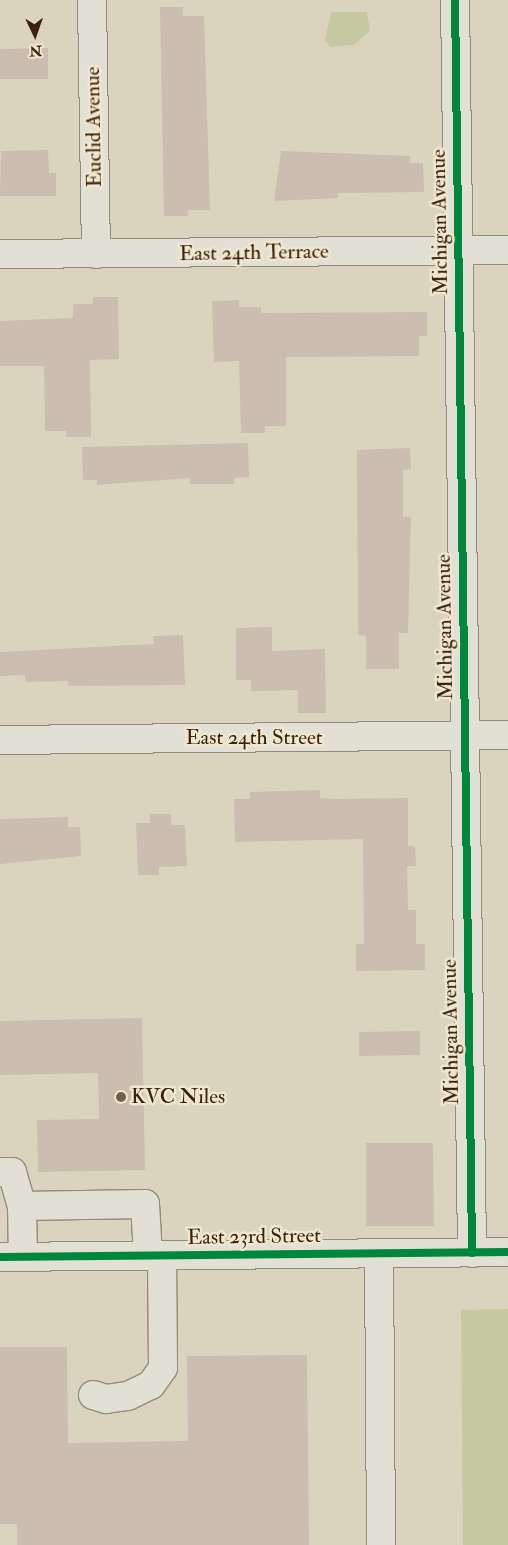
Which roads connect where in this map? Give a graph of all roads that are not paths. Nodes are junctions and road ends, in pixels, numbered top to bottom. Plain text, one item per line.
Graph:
1 (92, 0) edge
2 (455, 0) edge
3 (508, 250) edge
4 (457, 251) junction
5 (0, 254) edge
6 (96, 254) junction
7 (508, 735) edge
8 (464, 736) junction
9 (0, 740) edge
10 (0, 1172) edge
11 (22, 1206) junction
12 (508, 1252) edge
13 (379, 1253) junction
14 (472, 1253) junction
15 (155, 1255) junction
16 (11, 1256) edge
17 (93, 1395) dead end
18 (381, 1545) edge

1 - 6 street, Euclid Avenue
2 - 4 street, Michigan Avenue
3 - 4 street, East 24th Terrace
4 - 6 street, East 24th Terrace
4 - 8 street, Michigan Avenue
5 - 6 street, East 24th Terrace
7 - 8 street, East 24th Street
8 - 9 street, East 24th Street
8 - 14 street, Michigan Avenue
10 - 11 street
11 - 15 street
11 - 16 street
12 - 14 street, East 23rd Street
13 - 14 street, East 23rd Street
13 - 15 street, East 23rd Street
13 - 18 street
15 - 16 street, East 23rd Street
15 - 17 street

